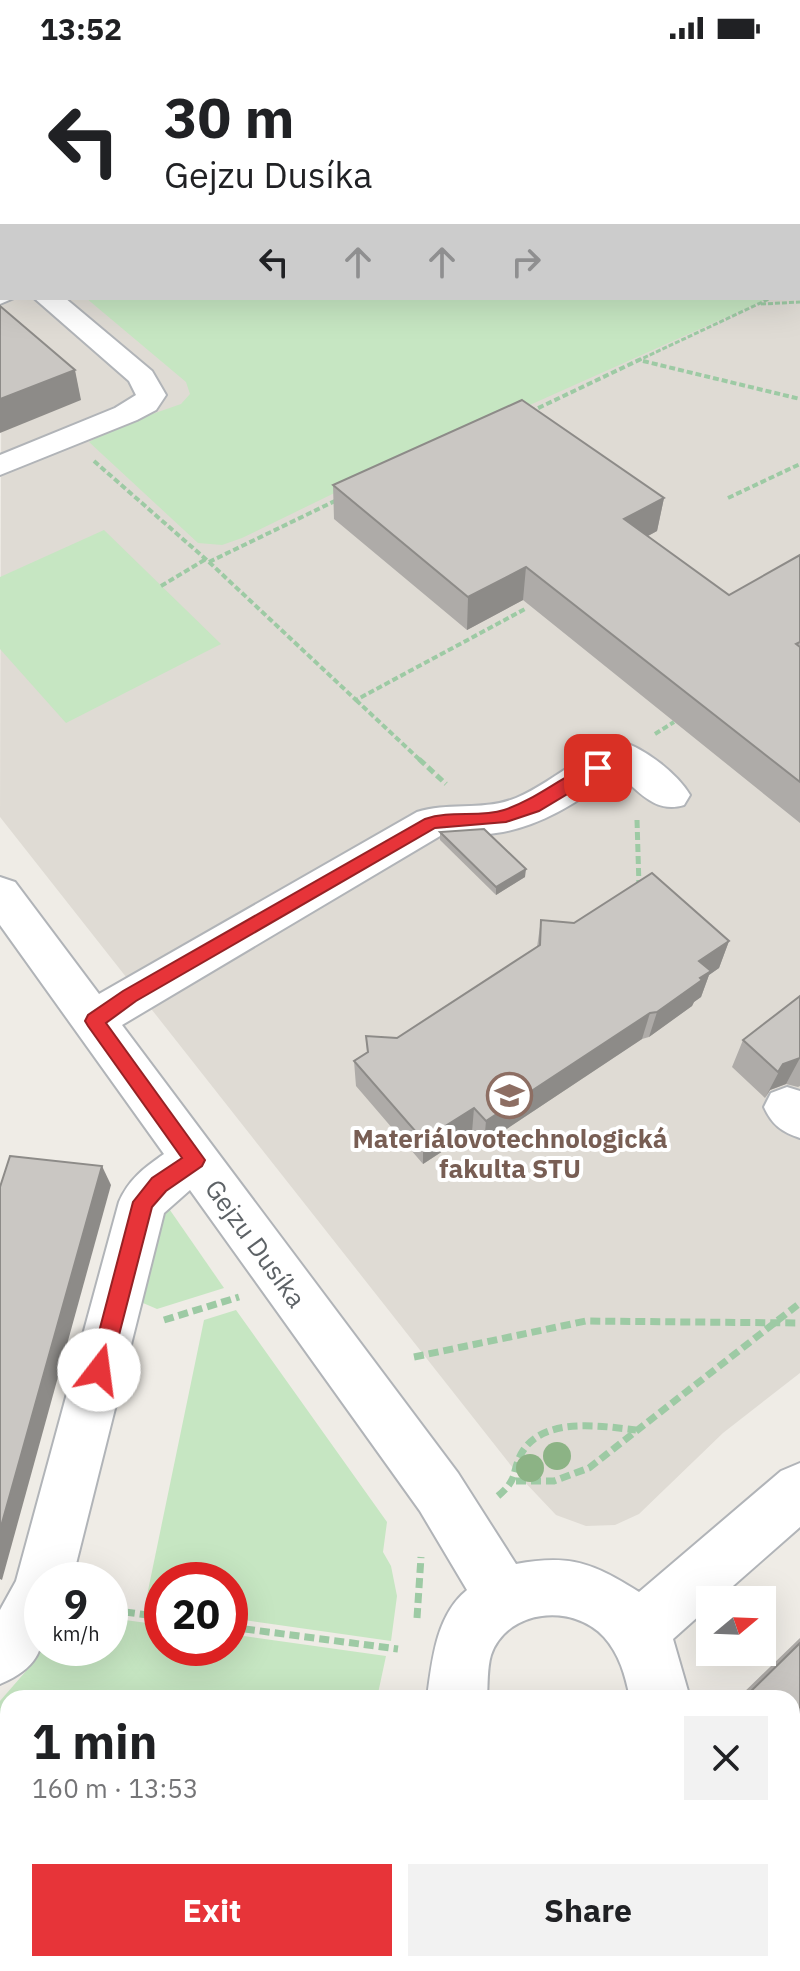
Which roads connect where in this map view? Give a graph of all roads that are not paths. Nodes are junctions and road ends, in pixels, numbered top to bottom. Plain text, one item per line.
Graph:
1 (50, 300) edge
2 (0, 466) edge
3 (670, 795) dead end
4 (6, 911) edge
5 (94, 1021) junction
6 (195, 1160) junction
7 (800, 1490) edge
8 (49, 1562) edge
9 (504, 1597) junction
10 (24, 1624) edge
11 (637, 1632) junction
12 (0, 1655) edge
13 (458, 1690) edge
14 (658, 1690) edge

1 - 2 street
3 - 5 street
4 - 5 street, Gejzu Dusíka
5 - 6 street, Gejzu Dusíka
6 - 8 street
6 - 9 street, Gejzu Dusíka
7 - 11 street
9 - 11 street
9 - 13 street
10 - 12 street
11 - 14 street

